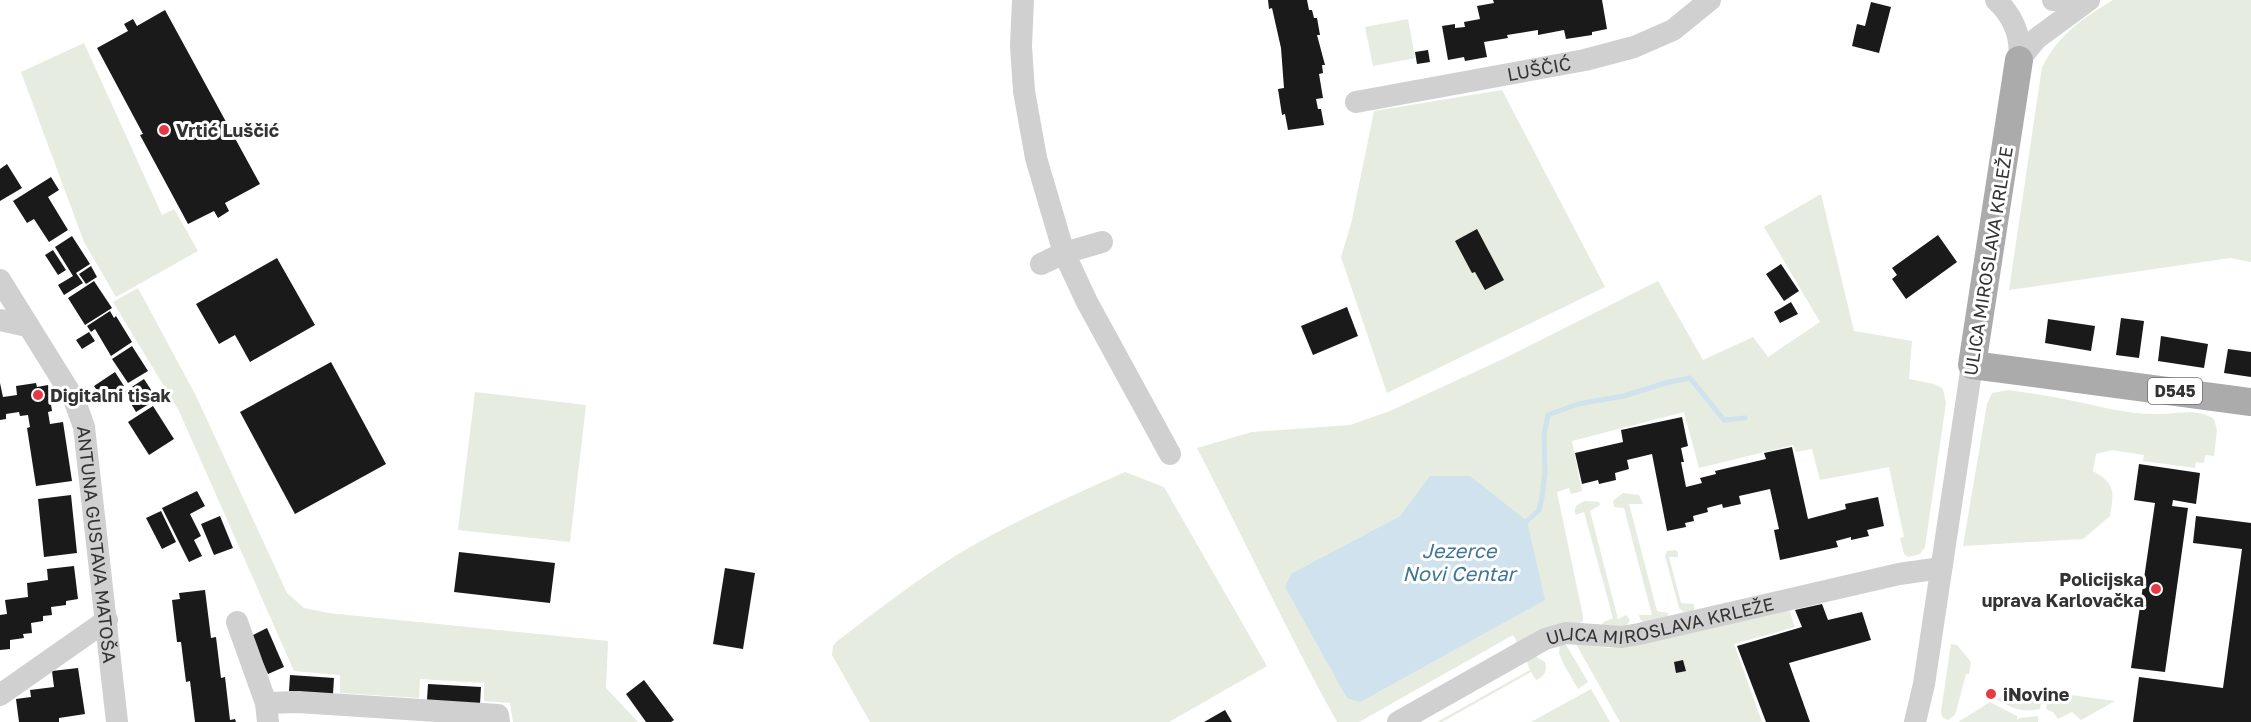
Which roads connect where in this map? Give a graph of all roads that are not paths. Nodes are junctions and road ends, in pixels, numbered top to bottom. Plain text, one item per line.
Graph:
1 (1023, 0) edge
2 (1038, 0) edge
3 (1710, 0) edge
4 (1995, 0) edge
5 (2054, 0) edge
6 (2067, 0) edge
7 (2089, 0) edge
8 (2019, 60) junction
9 (1356, 102) dead end
10 (1102, 242) dead end
11 (1071, 250) junction
12 (1041, 264) dead end
13 (0, 280) edge
14 (0, 320) edge
15 (27, 326) junction
16 (1972, 365) junction
17 (2251, 402) edge
18 (1176, 451) dead end
19 (1941, 568) junction
20 (107, 620) junction
21 (237, 621) dead end
22 (1924, 684) junction
23 (0, 695) edge
24 (267, 712) edge
25 (117, 722) edge
26 (499, 722) edge
27 (1398, 722) edge
28 (1915, 722) edge
29 (1929, 722) edge

1 - 11 street
2 - 11 street
3 - 9 street, LUŠČIĆ
4 - 8 street
5 - 6 street
7 - 8 street
8 - 16 main road, ULICA MIROSLAVA KRLEŽE
10 - 11 street
11 - 12 street
11 - 18 street
13 - 15 street, ANTUNA GUSTAVA MATOŠA
14 - 15 street
15 - 20 street, ANTUNA GUSTAVA MATOŠA
16 - 17 main road, D545
16 - 19 street, ULICA MIROSLAVA KRLEŽE
19 - 22 street, ULICA MIROSLAVA KRLEŽE
19 - 27 street, ULICA MIROSLAVA KRLEŽE
20 - 23 street
20 - 25 street, ANTUNA GUSTAVA MATOŠA
21 - 24 street
22 - 28 street, ULICA MIROSLAVA KRLEŽE
22 - 29 street, ULICA MIROSLAVA KRLEŽE
24 - 26 street

